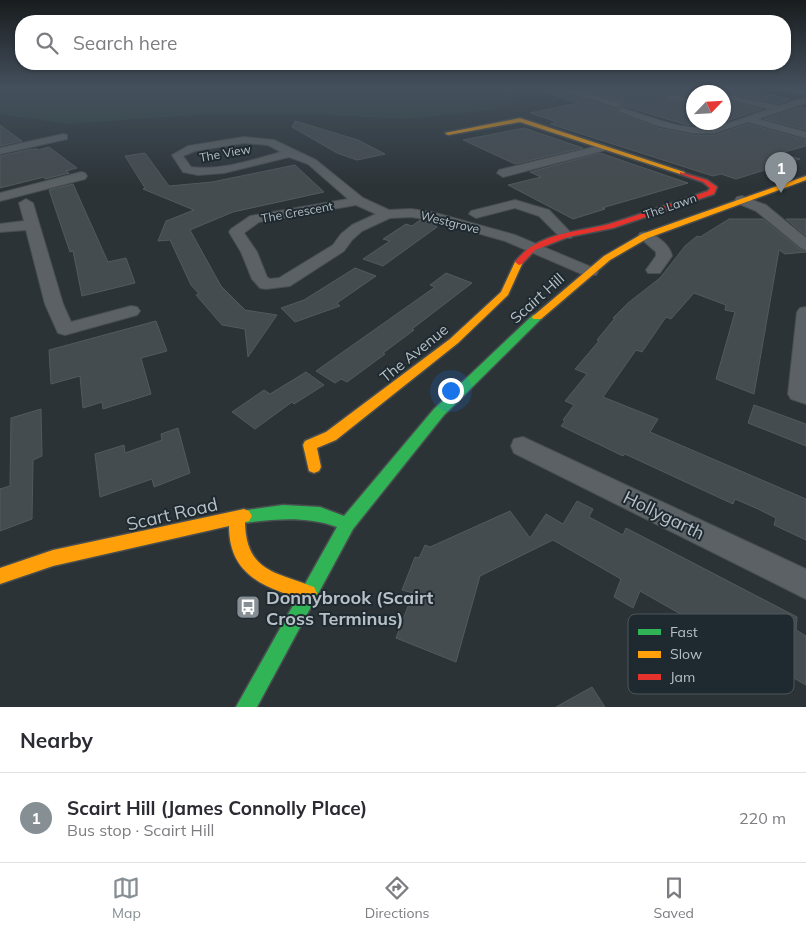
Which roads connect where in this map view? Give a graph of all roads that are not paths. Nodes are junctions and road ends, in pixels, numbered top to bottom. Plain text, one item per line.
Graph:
1 (514, 121) edge
2 (523, 121) edge
3 (661, 121) edge
4 (741, 121) edge
5 (760, 121) edge
6 (448, 133) dead end
7 (31, 134) dead end
8 (806, 135) edge
9 (63, 137) dead end
10 (0, 141) edge
11 (602, 148) junction
12 (0, 150) edge
13 (290, 153) junction
14 (502, 173) dead end
15 (81, 176) dead end
16 (806, 178) edge
17 (0, 197) edge
18 (742, 200) junction
19 (358, 202) junction
20 (26, 203) dead end
21 (387, 214) junction
22 (476, 214) dead end
23 (31, 224) junction
24 (0, 228) edge
25 (566, 234) junction
26 (645, 236) junction
27 (806, 245) edge
28 (532, 248) junction
29 (654, 270) dead end
30 (590, 272) junction
31 (131, 311) dead end
32 (806, 312) edge
33 (804, 359) edge
34 (806, 396) edge
35 (523, 446) dead end
36 (314, 467) dead end
37 (237, 517) junction
38 (347, 524) junction
39 (0, 576) edge
40 (806, 584) edge
41 (308, 594) junction
42 (246, 707) edge

1 - 6 street, The Lawn
2 - 11 street, The Lawn
3 - 4 street
5 - 8 street
7 - 10 street
9 - 12 street
11 - 14 street
11 - 25 street, The Lawn
13 - 13 street, The View
13 - 19 street, Westgrove
15 - 17 street
16 - 18 street, Scairt Hill
18 - 26 street, Scairt Hill
18 - 27 street
19 - 21 street, Westgrove
19 - 21 street, The Crescent
20 - 23 street
21 - 28 street, Westgrove
22 - 25 street
23 - 24 street
23 - 31 street
25 - 28 street, The Lawn
26 - 29 street
26 - 30 street, Scairt Hill
28 - 30 street, Westgrove
28 - 36 street, The Avenue
30 - 38 street, Scairt Hill
32 - 33 street
33 - 34 street
35 - 40 street, Hollygarth
37 - 38 street
37 - 39 street, Scart Road
37 - 41 street, Scart Road
38 - 41 street, Scairt Hill
41 - 42 street, Scairt Hill

